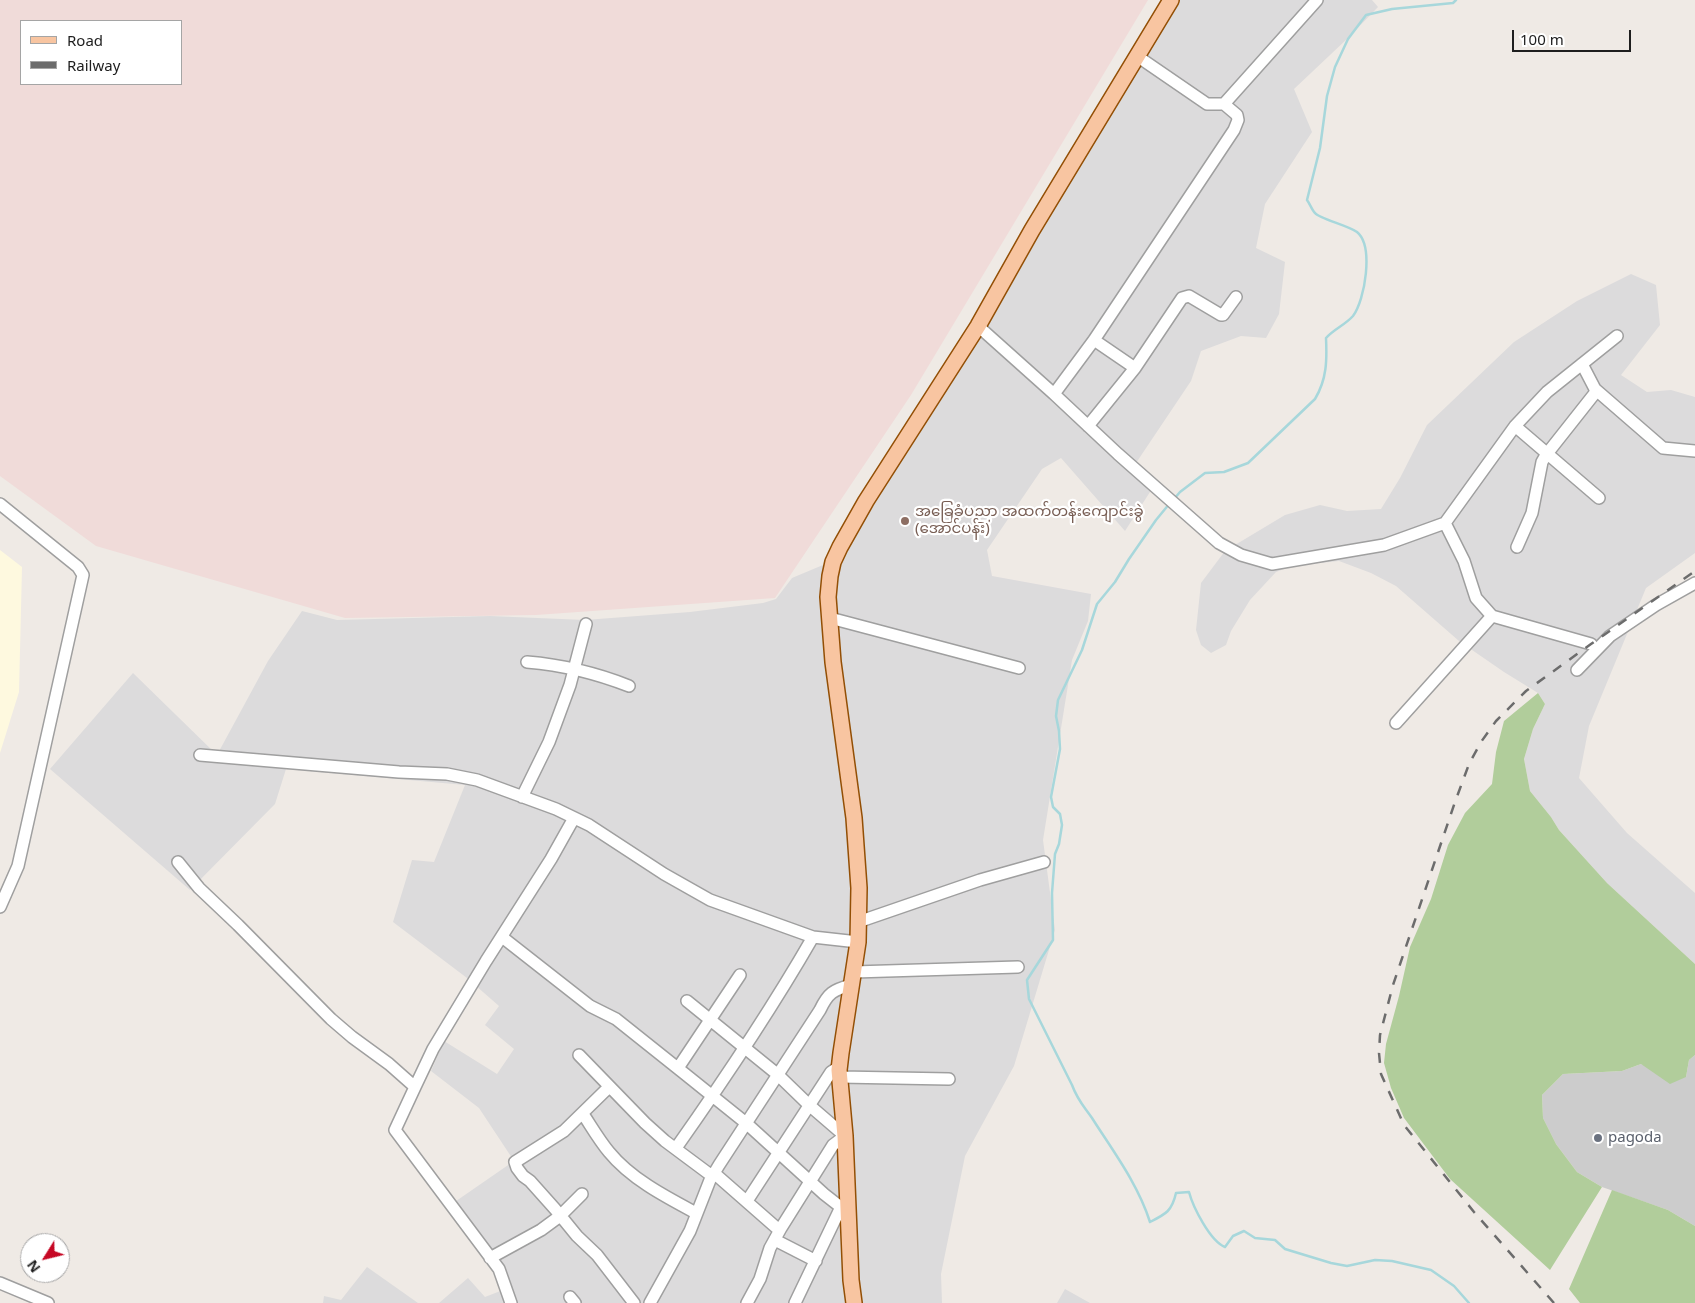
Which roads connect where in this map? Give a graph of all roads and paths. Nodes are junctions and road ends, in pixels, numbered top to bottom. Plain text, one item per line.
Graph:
1 (1171, 0) edge
2 (1317, 0) edge
3 (1137, 56) junction
4 (1224, 104) junction
5 (1236, 297) dead end
6 (978, 326) junction
7 (1617, 336) dead end
8 (1094, 340) junction
9 (1582, 364) junction
10 (1135, 368) junction
11 (1595, 389) junction
12 (1054, 394) junction
13 (1088, 426) junction
14 (1515, 426) junction
15 (1695, 451) edge
16 (1546, 455) junction
17 (1599, 498) dead end
18 (0, 504) edge
19 (1445, 523) junction
20 (1517, 547) dead end
21 (1695, 583) edge
22 (1492, 616) junction
23 (830, 618) junction
24 (586, 624) dead end
25 (1591, 644) dead end
26 (527, 662) dead end
27 (1019, 668) dead end
28 (575, 669) junction
29 (1577, 670) dead end
30 (629, 686) dead end
31 (1396, 723) dead end
32 (200, 755) dead end
33 (522, 797) junction
34 (574, 818) junction
35 (178, 862) dead end
36 (1044, 862) dead end
37 (0, 908) edge
38 (858, 922) junction
39 (502, 937) junction
40 (813, 937) junction
41 (858, 942) junction
42 (1018, 967) dead end
43 (740, 975) dead end
44 (852, 979) junction
45 (687, 1001) dead end
46 (710, 1019) junction
47 (745, 1046) junction
48 (579, 1055) dead end
49 (678, 1068) junction
50 (840, 1071) junction
51 (777, 1074) junction
52 (949, 1079) dead end
53 (416, 1087) junction
54 (610, 1087) junction
55 (712, 1096) junction
56 (809, 1105) junction
57 (582, 1114) junction
58 (746, 1123) junction
59 (845, 1136) junction
60 (676, 1148) junction
61 (778, 1152) junction
62 (713, 1175) junction
63 (810, 1181) junction
64 (582, 1194) dead end
65 (746, 1201) junction
66 (844, 1210) junction
67 (696, 1213) junction
68 (560, 1216) junction
69 (777, 1235) junction
70 (490, 1258) junction
71 (816, 1261) junction
72 (0, 1283) edge
73 (48, 1303) edge
74 (511, 1303) edge
75 (634, 1303) edge
76 (650, 1303) edge
77 (747, 1303) edge
78 (795, 1303) edge
79 (854, 1303) edge

1 - 3 main road
2 - 4 street
3 - 4 street
3 - 6 main road
4 - 8 street
5 - 10 street
6 - 12 street
6 - 23 main road
7 - 9 street
8 - 10 street
8 - 12 street
9 - 11 street
9 - 14 street
10 - 13 street
11 - 15 street
11 - 16 street
12 - 13 street
13 - 19 street
14 - 16 street
14 - 19 street
16 - 17 street
16 - 20 street
18 - 37 street
19 - 22 street
21 - 29 street
22 - 25 street
22 - 31 street
23 - 27 street
23 - 38 main road
24 - 28 street
26 - 28 street
28 - 30 street
28 - 33 street
32 - 33 street
33 - 34 street
34 - 39 street
34 - 40 street
35 - 53 street
36 - 38 street
38 - 41 main road
39 - 49 street
39 - 53 street
40 - 41 street
40 - 47 street
41 - 44 main road
42 - 44 street
43 - 46 street
44 - 50 main road
44 - 51 street
45 - 46 street
46 - 47 street
46 - 49 street
47 - 51 street
47 - 55 street
48 - 54 street
49 - 55 street
50 - 52 street
50 - 56 street
50 - 59 main road
51 - 56 street
51 - 58 street
53 - 70 street
54 - 57 street
54 - 60 street
55 - 58 street
55 - 60 street
56 - 59 street
56 - 61 street
57 - 67 street
57 - 68 street
58 - 61 street
58 - 62 street
59 - 63 street
59 - 66 main road
60 - 62 street
61 - 63 street
61 - 65 street
62 - 65 street
62 - 67 street
63 - 66 street
63 - 69 street
64 - 68 street
65 - 69 street
66 - 71 street
66 - 79 main road
67 - 76 street
68 - 70 street
68 - 75 street
69 - 71 street
69 - 77 street
70 - 74 street
71 - 78 street
72 - 73 street

